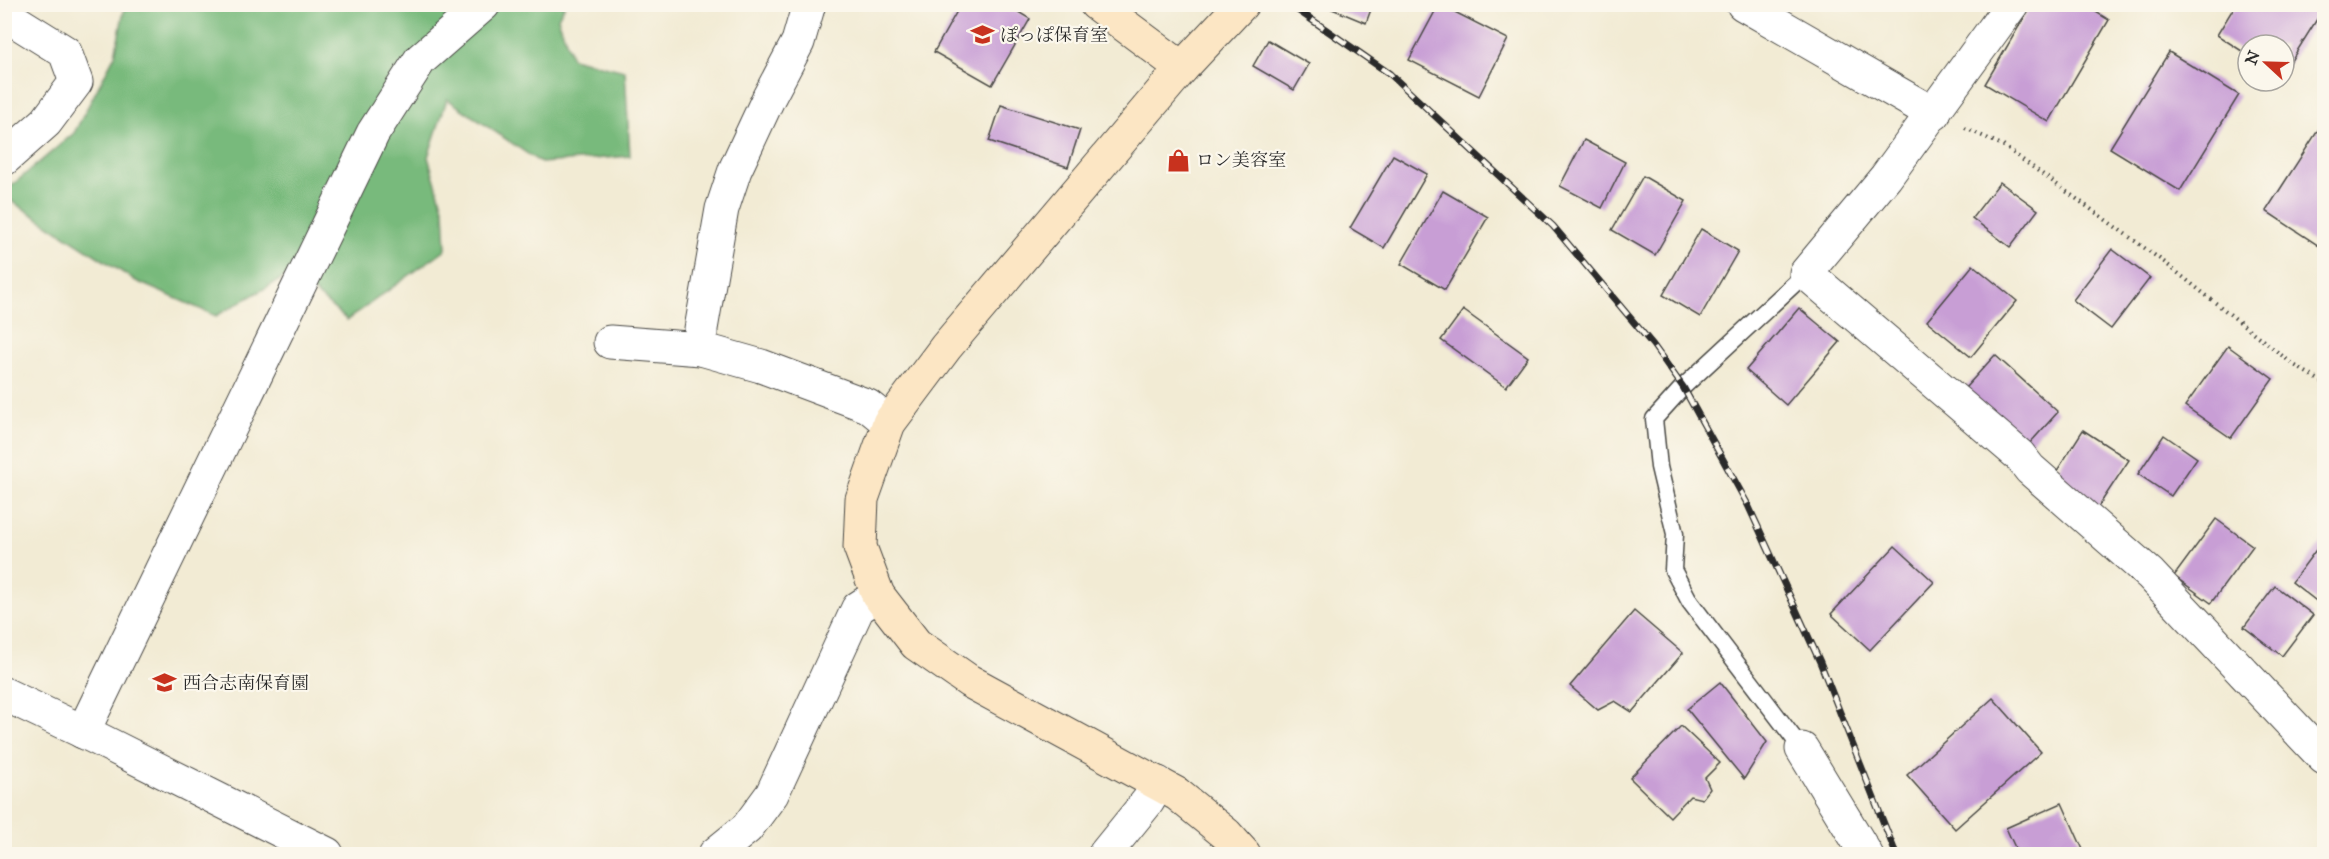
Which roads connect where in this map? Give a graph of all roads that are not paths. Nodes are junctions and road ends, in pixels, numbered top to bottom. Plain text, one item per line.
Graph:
1 (484, 4) edge
2 (809, 4) edge
3 (1096, 4) edge
4 (1242, 4) edge
5 (1743, 4) edge
6 (2012, 4) edge
7 (4, 14) edge
8 (1182, 68) junction
9 (1934, 114) junction
10 (4, 159) edge
11 (1806, 273) junction
12 (610, 342) dead end
13 (701, 349) junction
14 (889, 423) junction
15 (878, 595) junction
16 (4, 694) edge
17 (83, 732) junction
18 (1802, 749) joint
19 (2325, 758) edge
20 (1158, 783) junction
21 (292, 847) edge
22 (327, 855) edge
23 (715, 855) edge
24 (1106, 855) edge
25 (1244, 855) edge
26 (1866, 855) edge

1 - 17 street
2 - 13 street
3 - 8 street
4 - 8 street
5 - 9 street
6 - 9 street
7 - 10 street
8 - 14 street
9 - 11 street
11 - 18 lane
11 - 19 street
12 - 13 street
13 - 14 street
14 - 15 street
15 - 20 street
15 - 23 street
16 - 17 street
17 - 21 street
18 - 26 street
20 - 24 street
20 - 25 street
21 - 22 street

